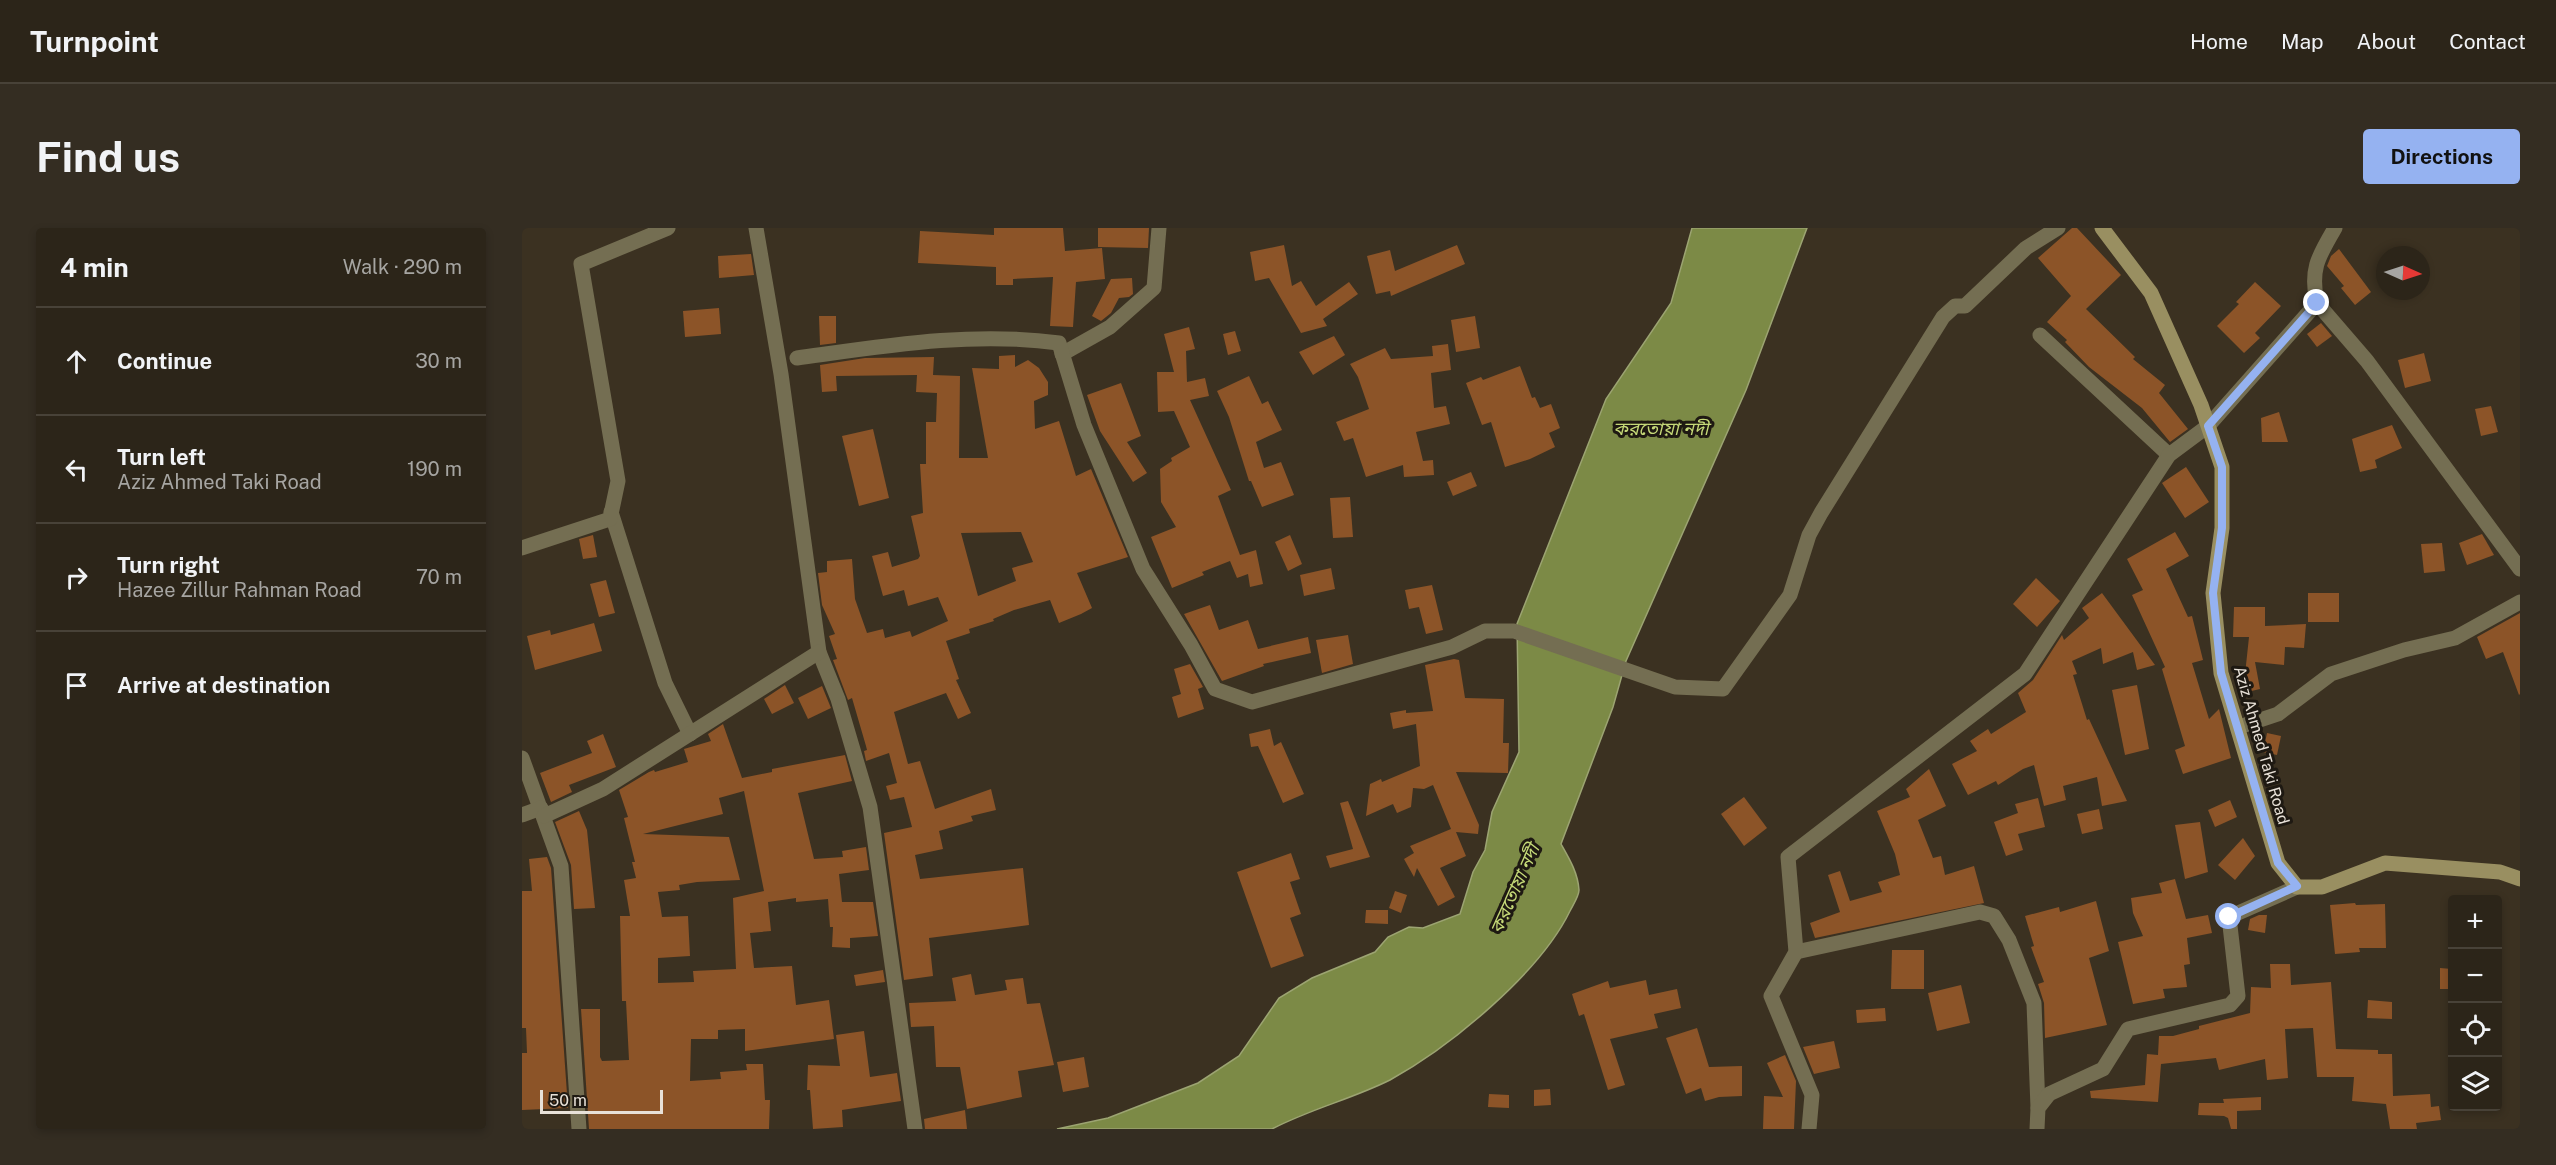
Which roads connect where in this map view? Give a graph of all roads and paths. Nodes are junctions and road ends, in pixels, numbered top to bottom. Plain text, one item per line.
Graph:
1 (668, 228) edge
2 (756, 228) edge
3 (1159, 228) edge
4 (2058, 228) edge
5 (2102, 228) edge
6 (2335, 228) edge
7 (2317, 303) junction
8 (2040, 335) dead end
9 (1062, 354) junction
10 (797, 358) dead end
11 (2208, 426) junction
12 (2169, 455) junction
13 (611, 512) junction
14 (522, 548) edge
15 (2520, 569) edge
16 (2520, 602) edge
17 (819, 652) junction
18 (2239, 727) junction
19 (690, 734) junction
20 (522, 758) edge
21 (542, 812) junction
22 (522, 815) edge
23 (2520, 879) edge
24 (2297, 886) junction
25 (1796, 952) junction
26 (2038, 1107) junction
27 (579, 1129) edge
28 (915, 1129) edge
29 (1809, 1129) edge
30 (2037, 1129) edge

1 - 13 street
2 - 17 street
3 - 9 street
4 - 9 street
5 - 11 street, Aziz Ahmed Taki Road
6 - 7 street
7 - 11 street
7 - 15 street
8 - 12 street
9 - 10 street
11 - 12 street
11 - 18 street, Aziz Ahmed Taki Road
12 - 25 street
13 - 14 street
13 - 19 street
16 - 18 street
17 - 19 street
17 - 28 street
18 - 24 street, Aziz Ahmed Taki Road
19 - 21 street
20 - 21 street
21 - 22 street
21 - 27 street
23 - 24 street
24 - 26 street
25 - 26 street
25 - 29 street
26 - 30 street

